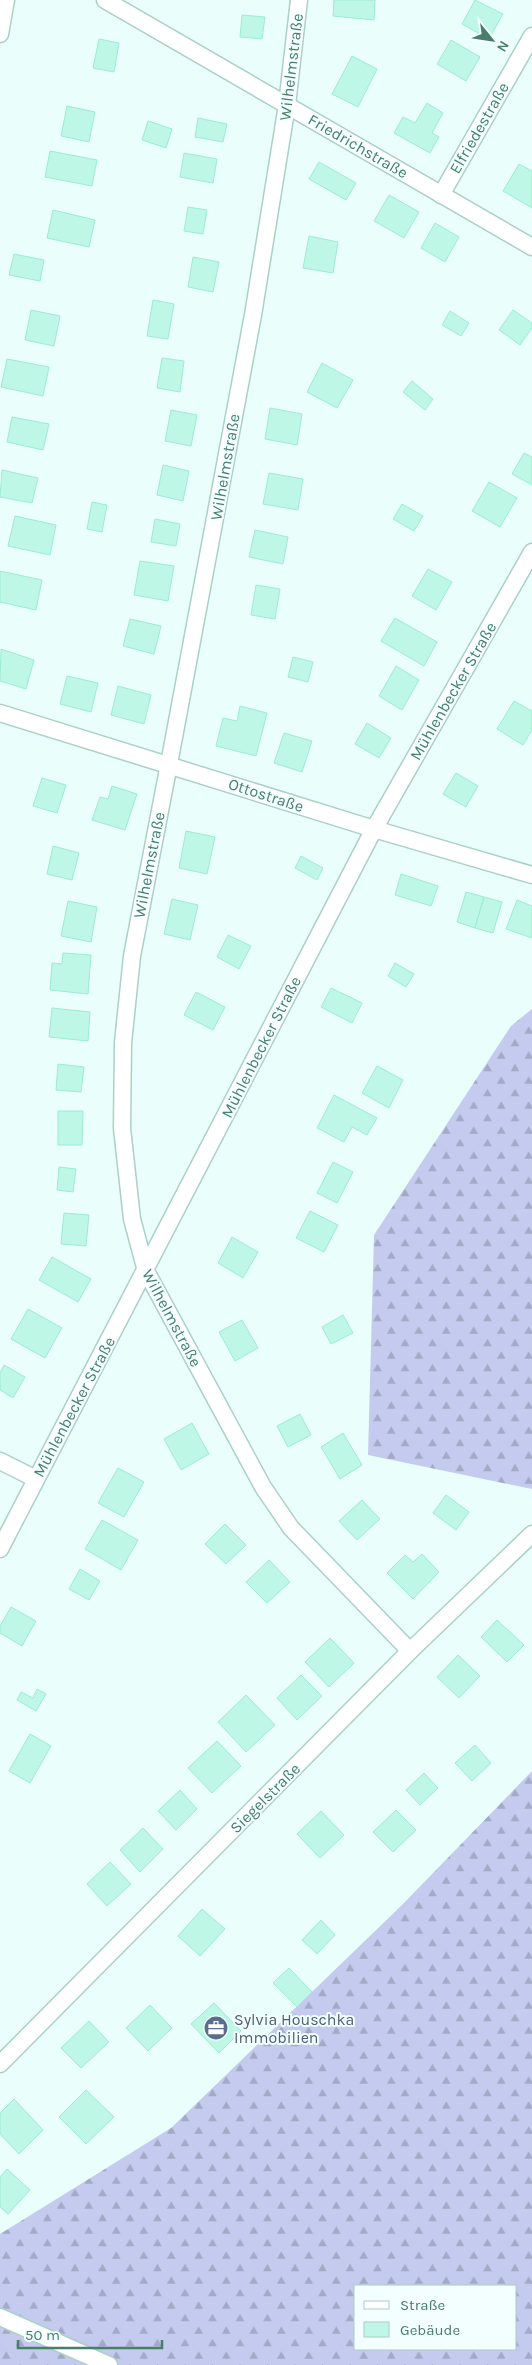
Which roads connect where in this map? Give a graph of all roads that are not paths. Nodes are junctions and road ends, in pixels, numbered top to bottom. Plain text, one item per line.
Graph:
1 (6, 0) edge
2 (105, 0) edge
3 (299, 0) edge
4 (0, 34) edge
5 (532, 36) edge
6 (287, 105) junction
7 (441, 195) junction
8 (532, 247) edge
9 (532, 552) edge
10 (0, 713) edge
11 (170, 764) junction
12 (374, 829) junction
13 (532, 875) edge
14 (146, 1271) junction
15 (0, 1461) edge
16 (36, 1479) junction
17 (532, 1534) edge
18 (0, 1549) edge
19 (410, 1651) junction
20 (0, 2064) edge
21 (0, 2317) edge
22 (109, 2365) edge

1 - 4 street
2 - 6 street, Friedrichstraße
3 - 6 street, Wilhelmstraße
5 - 7 street, Elfriedestraße
6 - 7 street, Friedrichstraße
6 - 11 street, Wilhelmstraße
7 - 8 street, Friedrichstraße
9 - 12 street, Mühlenbecker Straße
10 - 11 street, Ottostraße
11 - 12 street, Ottostraße
11 - 14 street, Wilhelmstraße
12 - 13 street, Ottostraße
12 - 14 street, Mühlenbecker Straße
14 - 16 street, Mühlenbecker Straße
14 - 19 street, Wilhelmstraße
15 - 16 street
16 - 18 street, Mühlenbecker Straße
17 - 19 street, Siegelstraße
19 - 20 street, Siegelstraße
21 - 22 street

